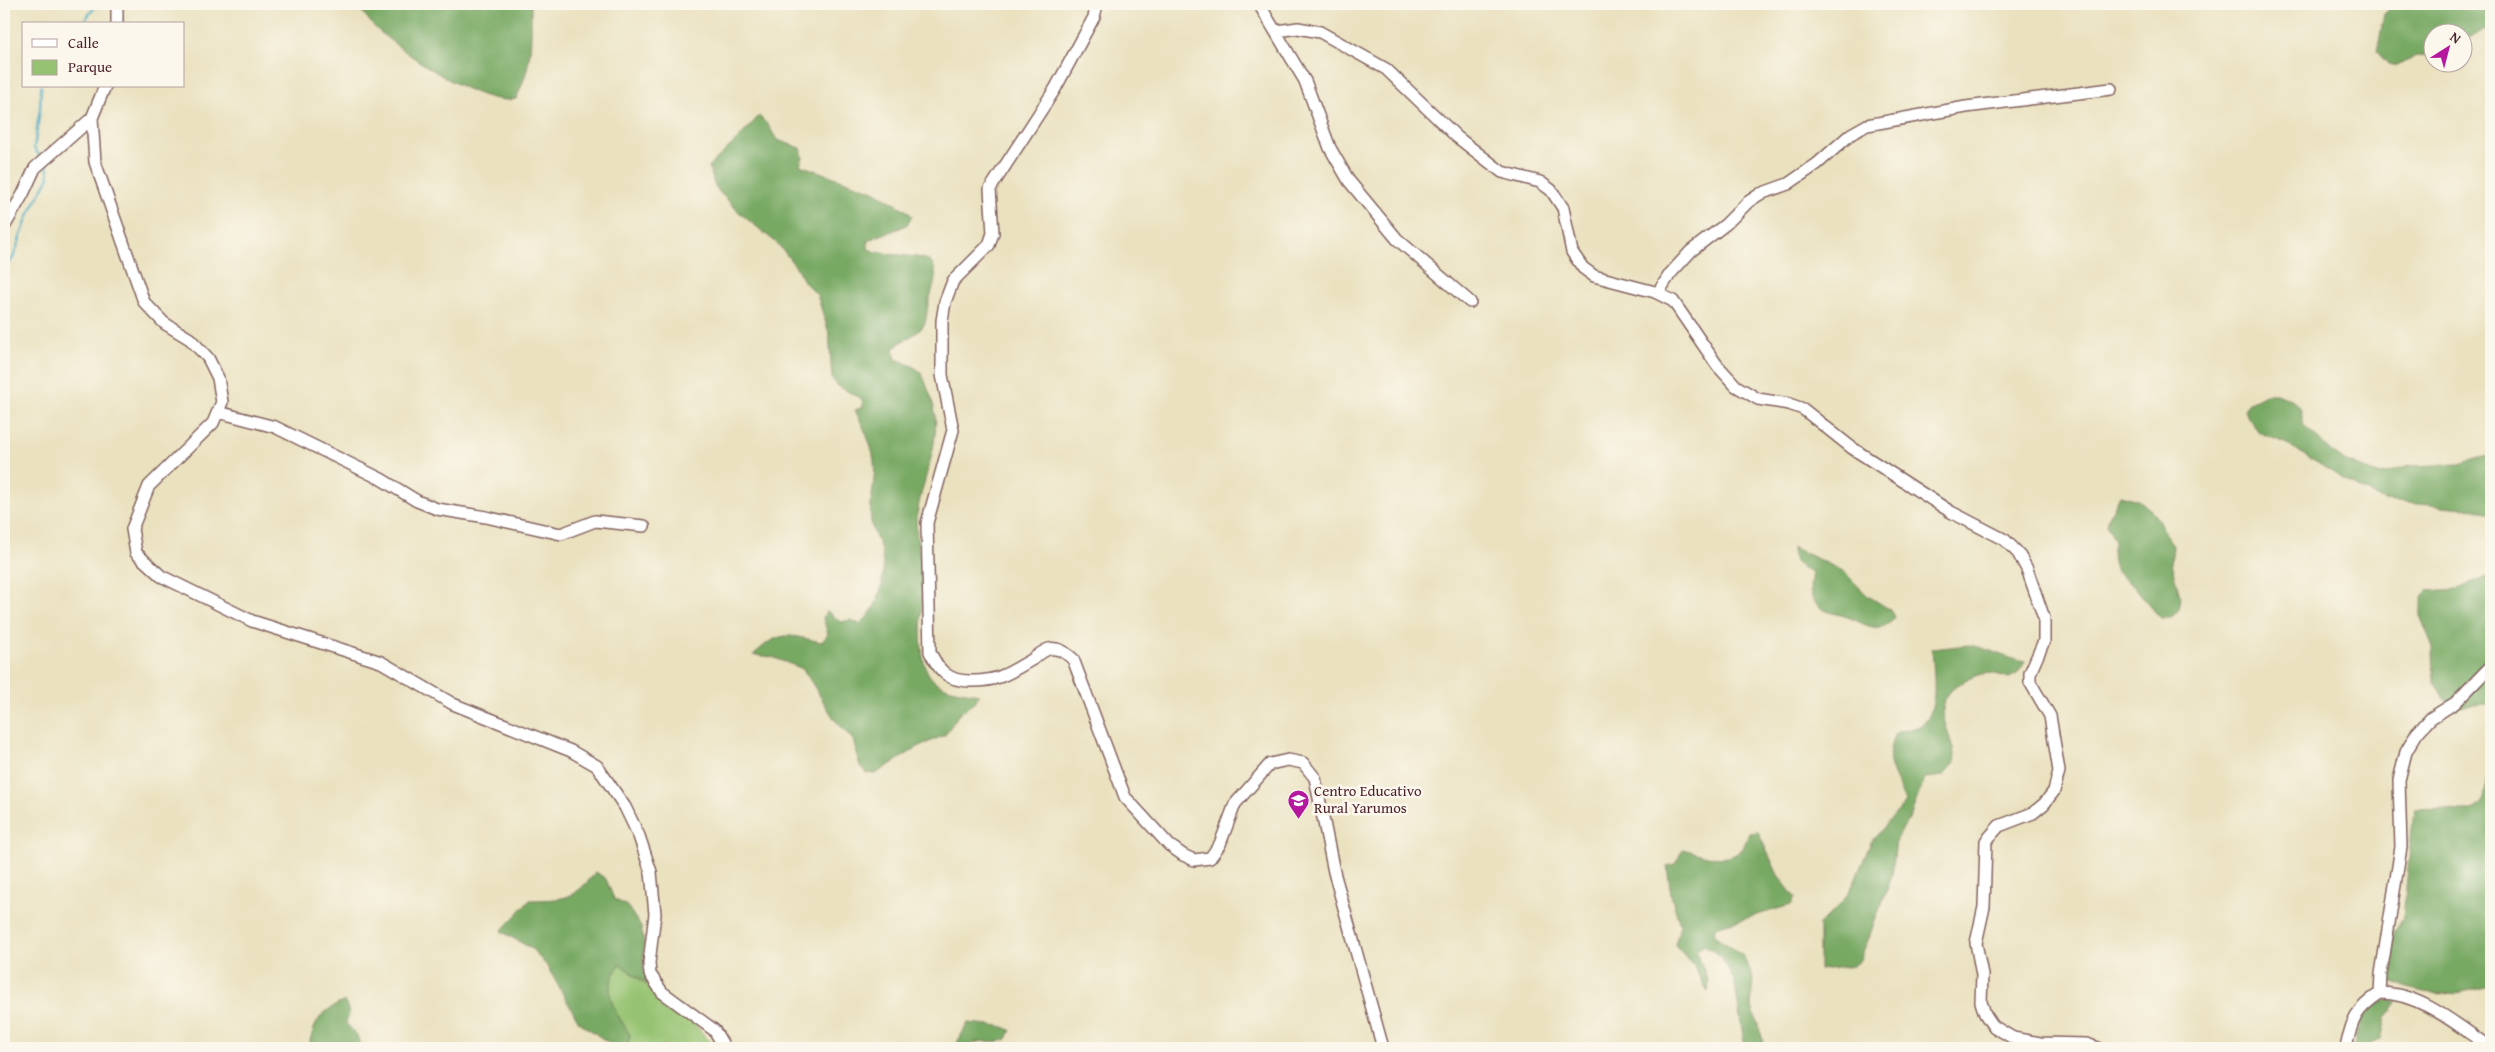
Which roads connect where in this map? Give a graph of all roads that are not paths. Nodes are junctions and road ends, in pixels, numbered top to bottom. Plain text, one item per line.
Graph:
1 (117, 4) edge
2 (1097, 4) edge
3 (1260, 4) edge
4 (117, 22) edge
5 (1277, 31) junction
6 (104, 88) edge
7 (2111, 89) dead end
8 (92, 118) junction
9 (4, 227) edge
10 (1658, 293) junction
11 (1470, 302) dead end
12 (218, 412) junction
13 (644, 526) dead end
14 (2491, 666) edge
15 (2380, 993) junction
16 (725, 1048) edge
17 (1383, 1048) edge
18 (2098, 1048) edge
19 (2346, 1048) edge
20 (2491, 1048) edge

1 - 4 street
2 - 17 street
3 - 5 street
5 - 10 street
5 - 11 street
6 - 8 street
7 - 10 street
8 - 9 street
8 - 12 street
10 - 18 street
12 - 13 street
12 - 16 street
14 - 15 street
15 - 19 street
15 - 20 street

